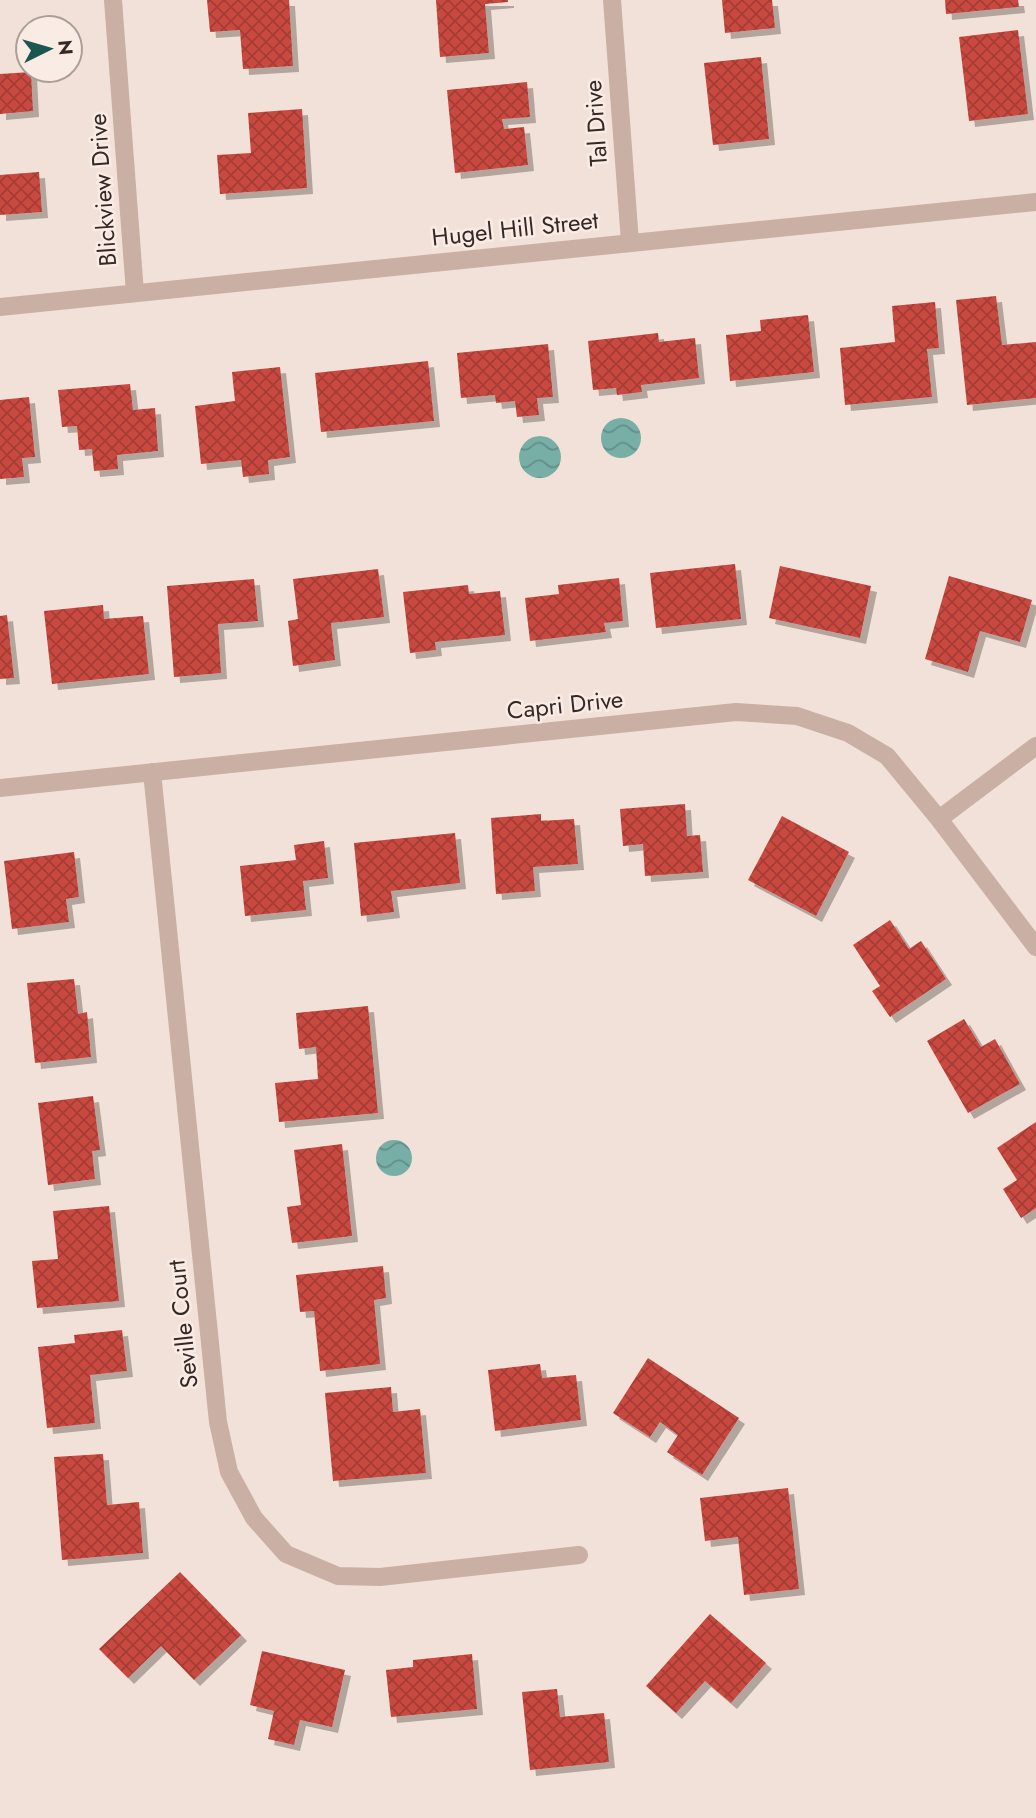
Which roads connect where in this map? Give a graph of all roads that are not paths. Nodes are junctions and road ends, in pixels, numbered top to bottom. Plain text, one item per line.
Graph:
1 (113, 0) edge
2 (612, 0) edge
3 (1036, 202) edge
4 (630, 242) junction
5 (135, 293) junction
6 (0, 307) edge
7 (1036, 746) edge
8 (152, 772) junction
9 (0, 788) edge
10 (939, 819) junction
11 (1036, 947) edge
12 (579, 1555) dead end

1 - 5 street, Blickview Drive
2 - 4 street, Tal Drive
3 - 4 street, Hugel Hill Street
4 - 5 street, Hugel Hill Street
5 - 6 street, Hugel Hill Street
7 - 10 street
8 - 9 street, Capri Drive
8 - 10 street, Capri Drive
8 - 12 street, Seville Court
10 - 11 street, Capri Drive

